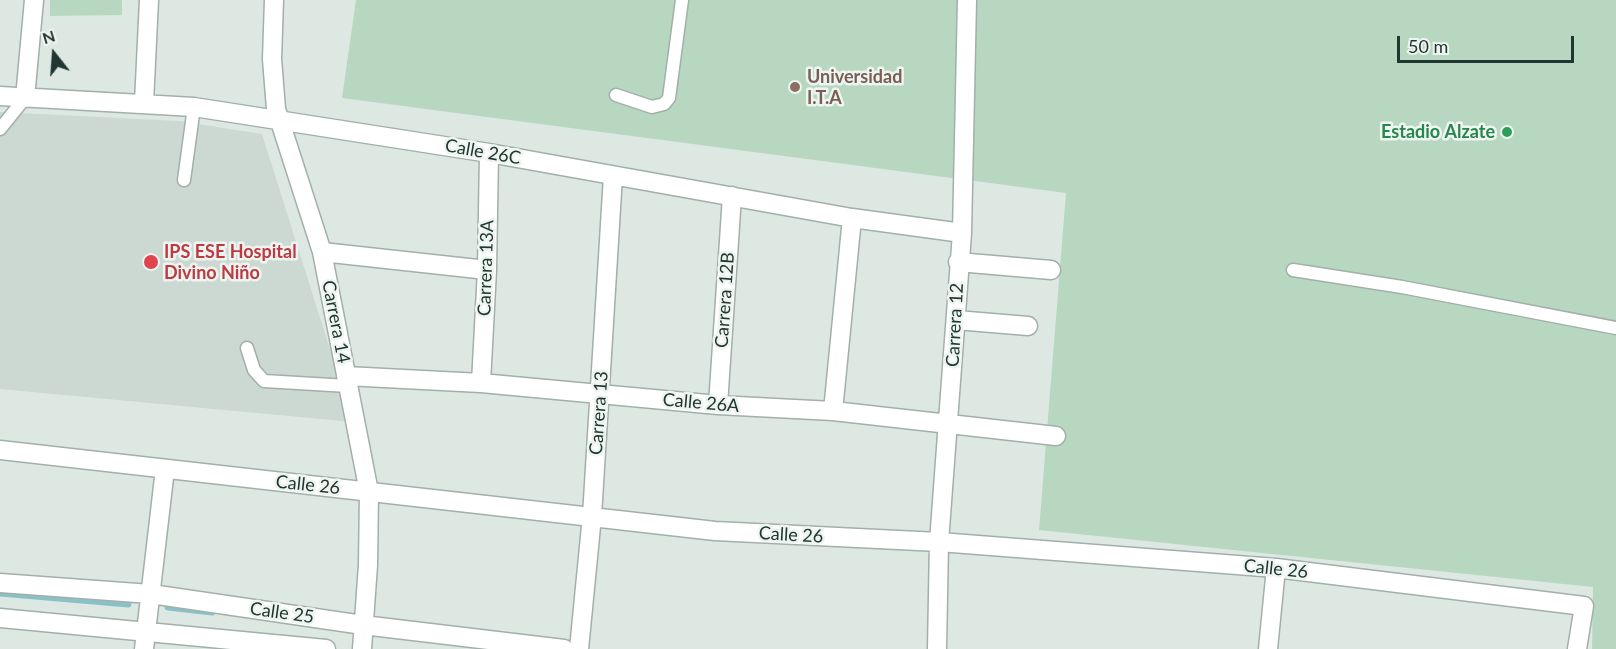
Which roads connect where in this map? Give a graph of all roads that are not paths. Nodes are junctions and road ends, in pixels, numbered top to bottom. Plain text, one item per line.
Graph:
1 (34, 0) edge
2 (149, 0) edge
3 (274, 0) edge
4 (681, 0) edge
5 (967, 0) edge
6 (616, 95) dead end
7 (0, 96) edge
8 (25, 98) junction
9 (144, 102) junction
10 (194, 106) junction
11 (279, 119) junction
12 (0, 129) edge
13 (489, 153) junction
14 (614, 176) junction
15 (184, 180) dead end
16 (732, 196) junction
17 (852, 218) junction
18 (962, 232) junction
19 (322, 252) junction
20 (958, 262) junction
21 (487, 270) junction
22 (1052, 270) dead end
23 (1293, 270) dead end
24 (956, 320) junction
25 (1028, 326) dead end
26 (1616, 328) edge
27 (247, 348) dead end
28 (347, 381) junction
29 (481, 383) junction
30 (600, 394) junction
31 (718, 405) junction
32 (833, 411) junction
33 (950, 426) junction
34 (1056, 436) dead end
35 (0, 450) edge
36 (165, 469) junction
37 (369, 492) junction
38 (592, 516) junction
39 (939, 542) junction
40 (1276, 568) junction
41 (0, 583) edge
42 (151, 594) junction
43 (0, 618) edge
44 (363, 625) junction
45 (145, 640) edge
46 (326, 649) edge
47 (362, 649) edge
48 (564, 649) edge
49 (579, 649) edge
50 (937, 649) edge
51 (1268, 649) edge
52 (1577, 649) edge

1 - 8 street
2 - 9 street
3 - 11 street, Carrera 14
4 - 6 lane
5 - 18 street, Carrera 12
7 - 8 street, Calle 26C
8 - 9 street, Calle 26C
8 - 12 lane
9 - 10 street, Calle 26C
10 - 11 street, Calle 26C
10 - 15 lane
11 - 13 street, Calle 26C
11 - 19 street, Carrera 14
13 - 14 street, Calle 26C
13 - 21 street, Carrera 13A
14 - 16 street, Calle 26C
14 - 30 street, Carrera 13
16 - 17 street, Calle 26C
16 - 31 street, Carrera 12B
17 - 18 street, Calle 26C
17 - 32 street
18 - 20 street, Carrera 12
19 - 21 street
19 - 28 street, Carrera 14
20 - 22 street
20 - 24 street, Carrera 12
21 - 29 street, Carrera 13A
23 - 26 lane
24 - 25 street
24 - 33 street, Carrera 12
27 - 28 lane
28 - 29 street, Calle 26A
28 - 37 street, Carrera 14
29 - 30 street, Calle 26A
30 - 31 street, Calle 26A
30 - 38 street, Carrera 13
31 - 32 street, Calle 26A
32 - 33 street, Calle 26A
33 - 34 street, Calle 26A
33 - 39 street, Carrera 12
35 - 36 street, Calle 26
36 - 37 street, Calle 26
36 - 42 street
37 - 38 street, Calle 26
37 - 44 street, Carrera 14
38 - 39 street, Calle 26
38 - 49 street, Carrera 13
39 - 40 street, Calle 26
39 - 50 street, Carrera 12
40 - 51 street
40 - 52 street, Calle 26
41 - 42 street, Calle 25
42 - 44 street, Calle 25
42 - 45 street
43 - 45 street
44 - 47 street, Carrera 14
44 - 48 street, Calle 25
45 - 46 street

